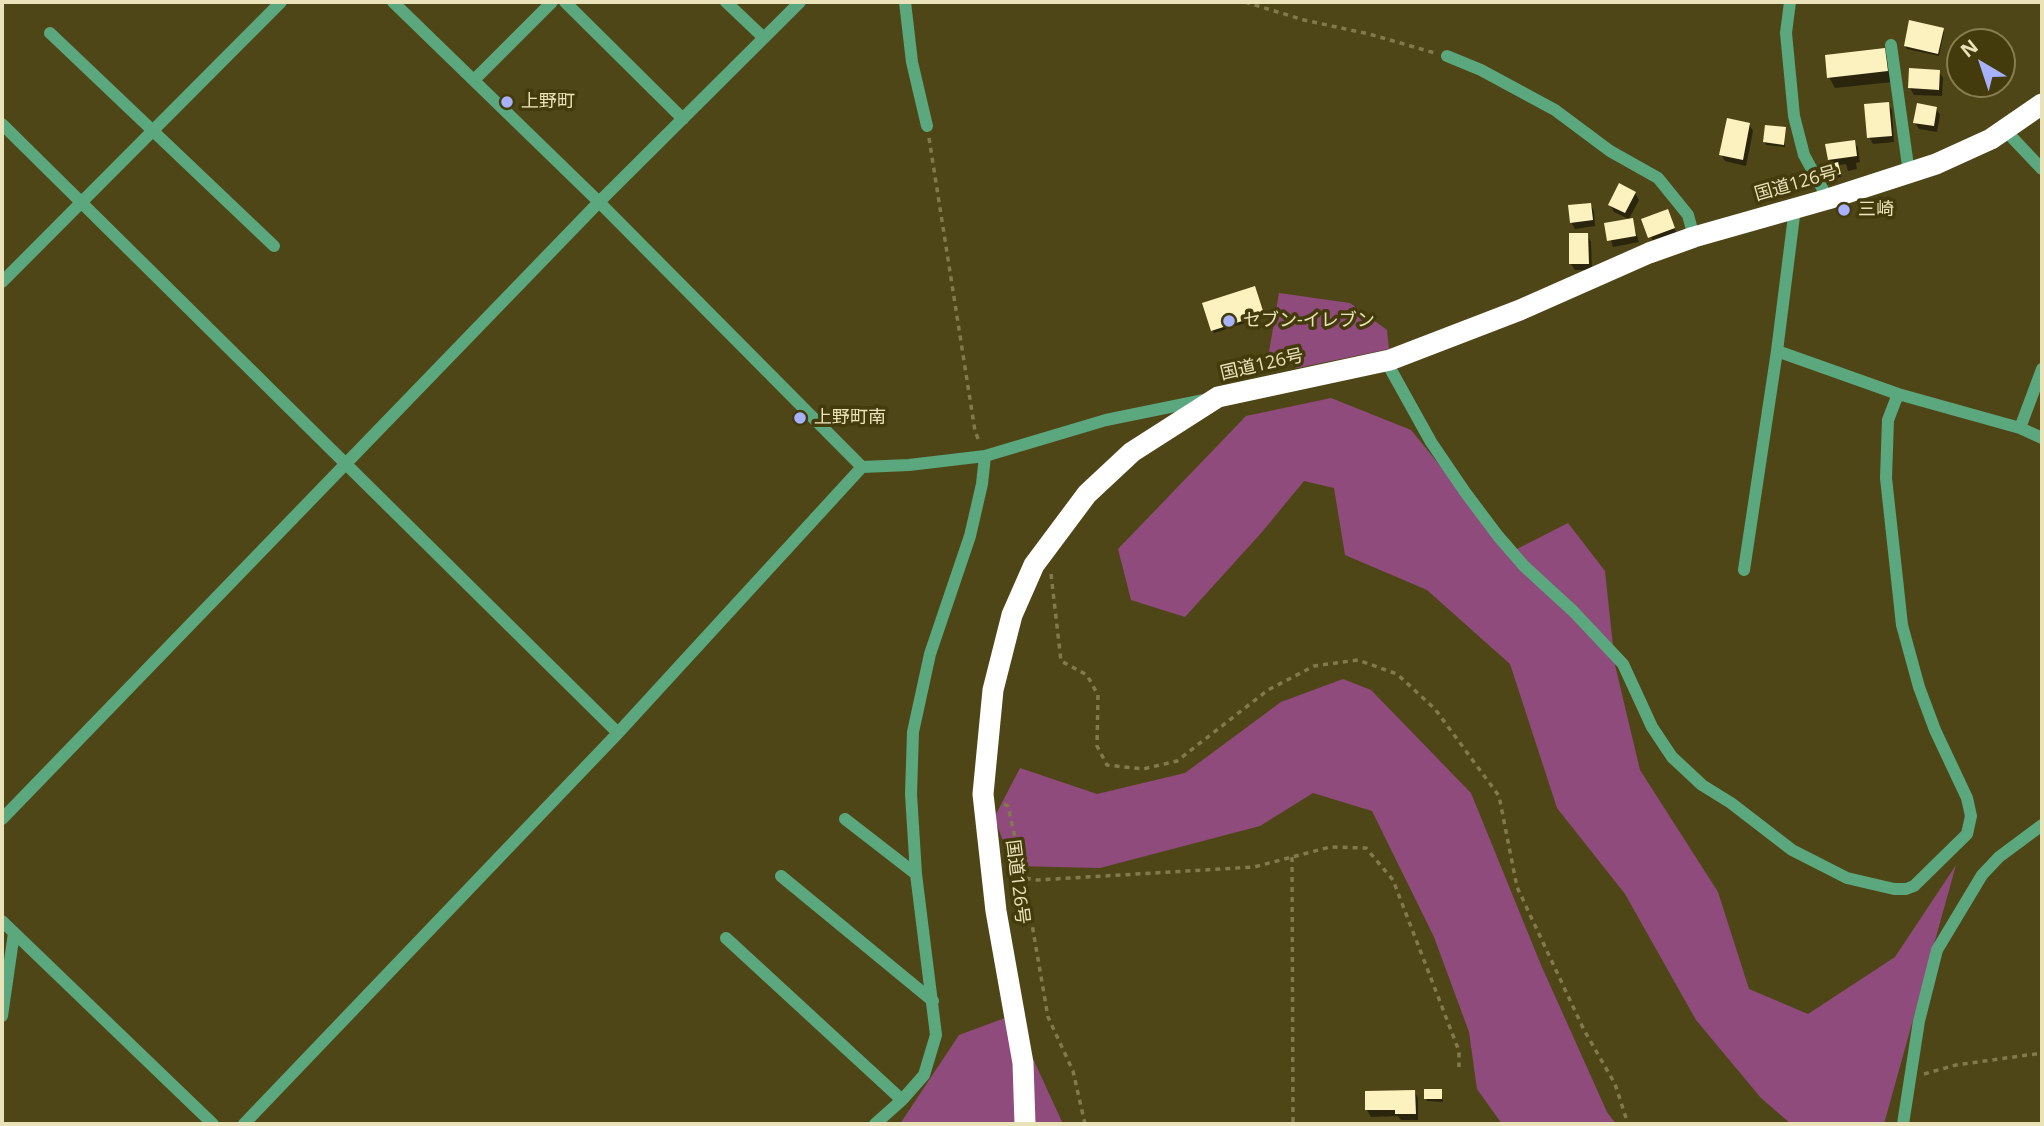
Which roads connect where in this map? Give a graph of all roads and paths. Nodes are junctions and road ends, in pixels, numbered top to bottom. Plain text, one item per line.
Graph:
1 (281, 2) edge
2 (393, 2) edge
3 (552, 2) edge
4 (565, 2) edge
5 (726, 2) edge
6 (800, 2) edge
7 (905, 2) edge
8 (1245, 2) edge
9 (1790, 2) edge
10 (50, 33) dead end
11 (764, 38) junction
12 (1891, 45) dead end
13 (1447, 56) joint
14 (474, 80) junction
15 (2042, 104) edge
16 (682, 119) junction
17 (2, 124) edge
18 (927, 126) joint
19 (152, 130) junction
20 (2005, 130) junction
21 (2042, 169) edge
22 (1909, 173) junction
23 (1828, 199) junction
24 (599, 202) junction
25 (79, 203) junction
26 (1796, 208) junction
27 (1694, 237) junction
28 (274, 246) dead end
29 (2, 282) edge
30 (1777, 352) junction
31 (1386, 361) junction
32 (2042, 369) edge
33 (1898, 394) junction
34 (1218, 397) junction
35 (2020, 428) junction
36 (2042, 438) edge
37 (985, 456) junction
38 (345, 465) junction
39 (862, 467) junction
40 (1034, 565) junction
41 (1744, 570) dead end
42 (618, 733) junction
43 (983, 794) junction
44 (2, 819) edge
45 (845, 819) dead end
46 (2042, 825) edge
47 (1292, 857) junction
48 (916, 874) junction
49 (781, 876) dead end
50 (1024, 878) junction
51 (2, 921) edge
52 (14, 933) junction
53 (726, 939) dead end
54 (933, 1001) junction
55 (2, 1016) edge
56 (2042, 1053) edge
57 (1459, 1067) dead end
58 (1909, 1079) junction
59 (902, 1100) junction
60 (213, 1124) edge
61 (244, 1124) edge
62 (875, 1124) edge
63 (1025, 1124) edge
64 (1085, 1124) edge
65 (1293, 1124) edge
66 (1628, 1124) edge
67 (1903, 1124) edge

1 - 19 street
2 - 14 street
3 - 14 street
4 - 16 street
5 - 11 street
6 - 11 street
7 - 18 street
8 - 13 path
9 - 23 street
10 - 19 street
11 - 16 street
12 - 22 street
13 - 27 street
14 - 24 street
15 - 20 highway, 国道126号
16 - 24 street
17 - 25 street
18 - 37 path
19 - 25 street
19 - 28 street
20 - 21 street
20 - 22 highway, 国道126号
22 - 23 highway, 国道126号
23 - 26 highway, 国道126号
24 - 38 street
24 - 39 street
25 - 29 street
25 - 38 street
26 - 27 highway, 国道126号
26 - 30 street
27 - 31 highway, 国道126号
30 - 33 street
30 - 41 street
31 - 33 street
31 - 34 highway, 国道126号
32 - 35 street
33 - 35 street
34 - 37 street
34 - 40 highway, 国道126号
35 - 36 street
37 - 39 street
37 - 48 street
38 - 42 street
38 - 44 street
39 - 42 street
40 - 43 highway, 国道126号
40 - 66 path
42 - 61 street
43 - 50 path
43 - 63 highway, 国道126号
45 - 48 street
46 - 58 street
47 - 50 path
47 - 57 path
47 - 65 path
48 - 54 street
49 - 54 street
50 - 64 path
51 - 52 street
52 - 55 street
52 - 60 street
53 - 59 street
54 - 59 street
56 - 58 path
58 - 67 street
59 - 62 street

